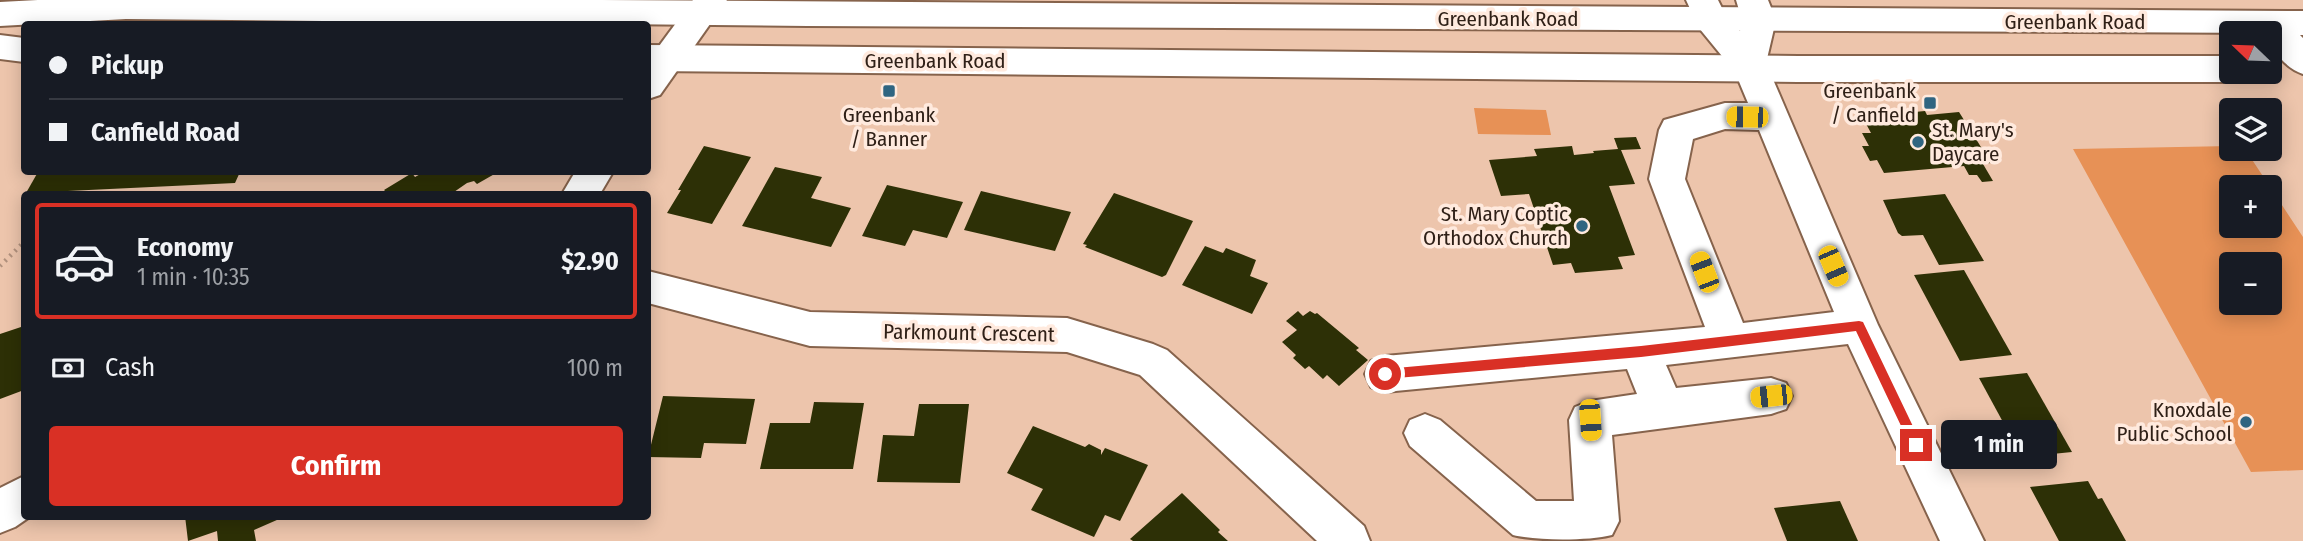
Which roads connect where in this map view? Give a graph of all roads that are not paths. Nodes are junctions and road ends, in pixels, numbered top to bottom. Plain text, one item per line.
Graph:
1 (706, 6) edge
2 (804, 7) edge
3 (1706, 10) edge
4 (1755, 10) edge
5 (0, 14) edge
6 (2287, 23) edge
7 (0, 47) edge
8 (21, 50) edge
9 (2303, 61) edge
10 (1750, 66) junction
11 (654, 68) edge
12 (2219, 69) edge
13 (2282, 69) edge
14 (2303, 70) edge
15 (1770, 117) junction
16 (651, 288) edge
17 (1859, 326) junction
18 (1731, 342) junction
19 (1641, 352) junction
20 (1385, 374) dead end
21 (1771, 396) dead end
22 (1663, 408) junction
23 (1425, 433) dead end
24 (21, 498) edge
25 (0, 513) edge
26 (1348, 541) edge
27 (1962, 541) edge

1 - 2 main road, Greenbank Road
1 - 5 main road, Greenbank Road
1 - 11 main road
2 - 3 main road, Greenbank Road
3 - 4 main road, Greenbank Road
3 - 10 main road
4 - 6 main road, Greenbank Road
4 - 10 main road
6 - 9 main road
7 - 8 main road
10 - 11 main road, Greenbank Road
10 - 12 main road, Greenbank Road
10 - 15 main road
13 - 14 main road
15 - 17 main road
15 - 18 main road
16 - 26 main road, Parkmount Crescent
17 - 18 main road
17 - 27 main road
18 - 19 main road
19 - 20 main road
19 - 22 main road
21 - 22 main road
22 - 23 main road
24 - 25 main road

